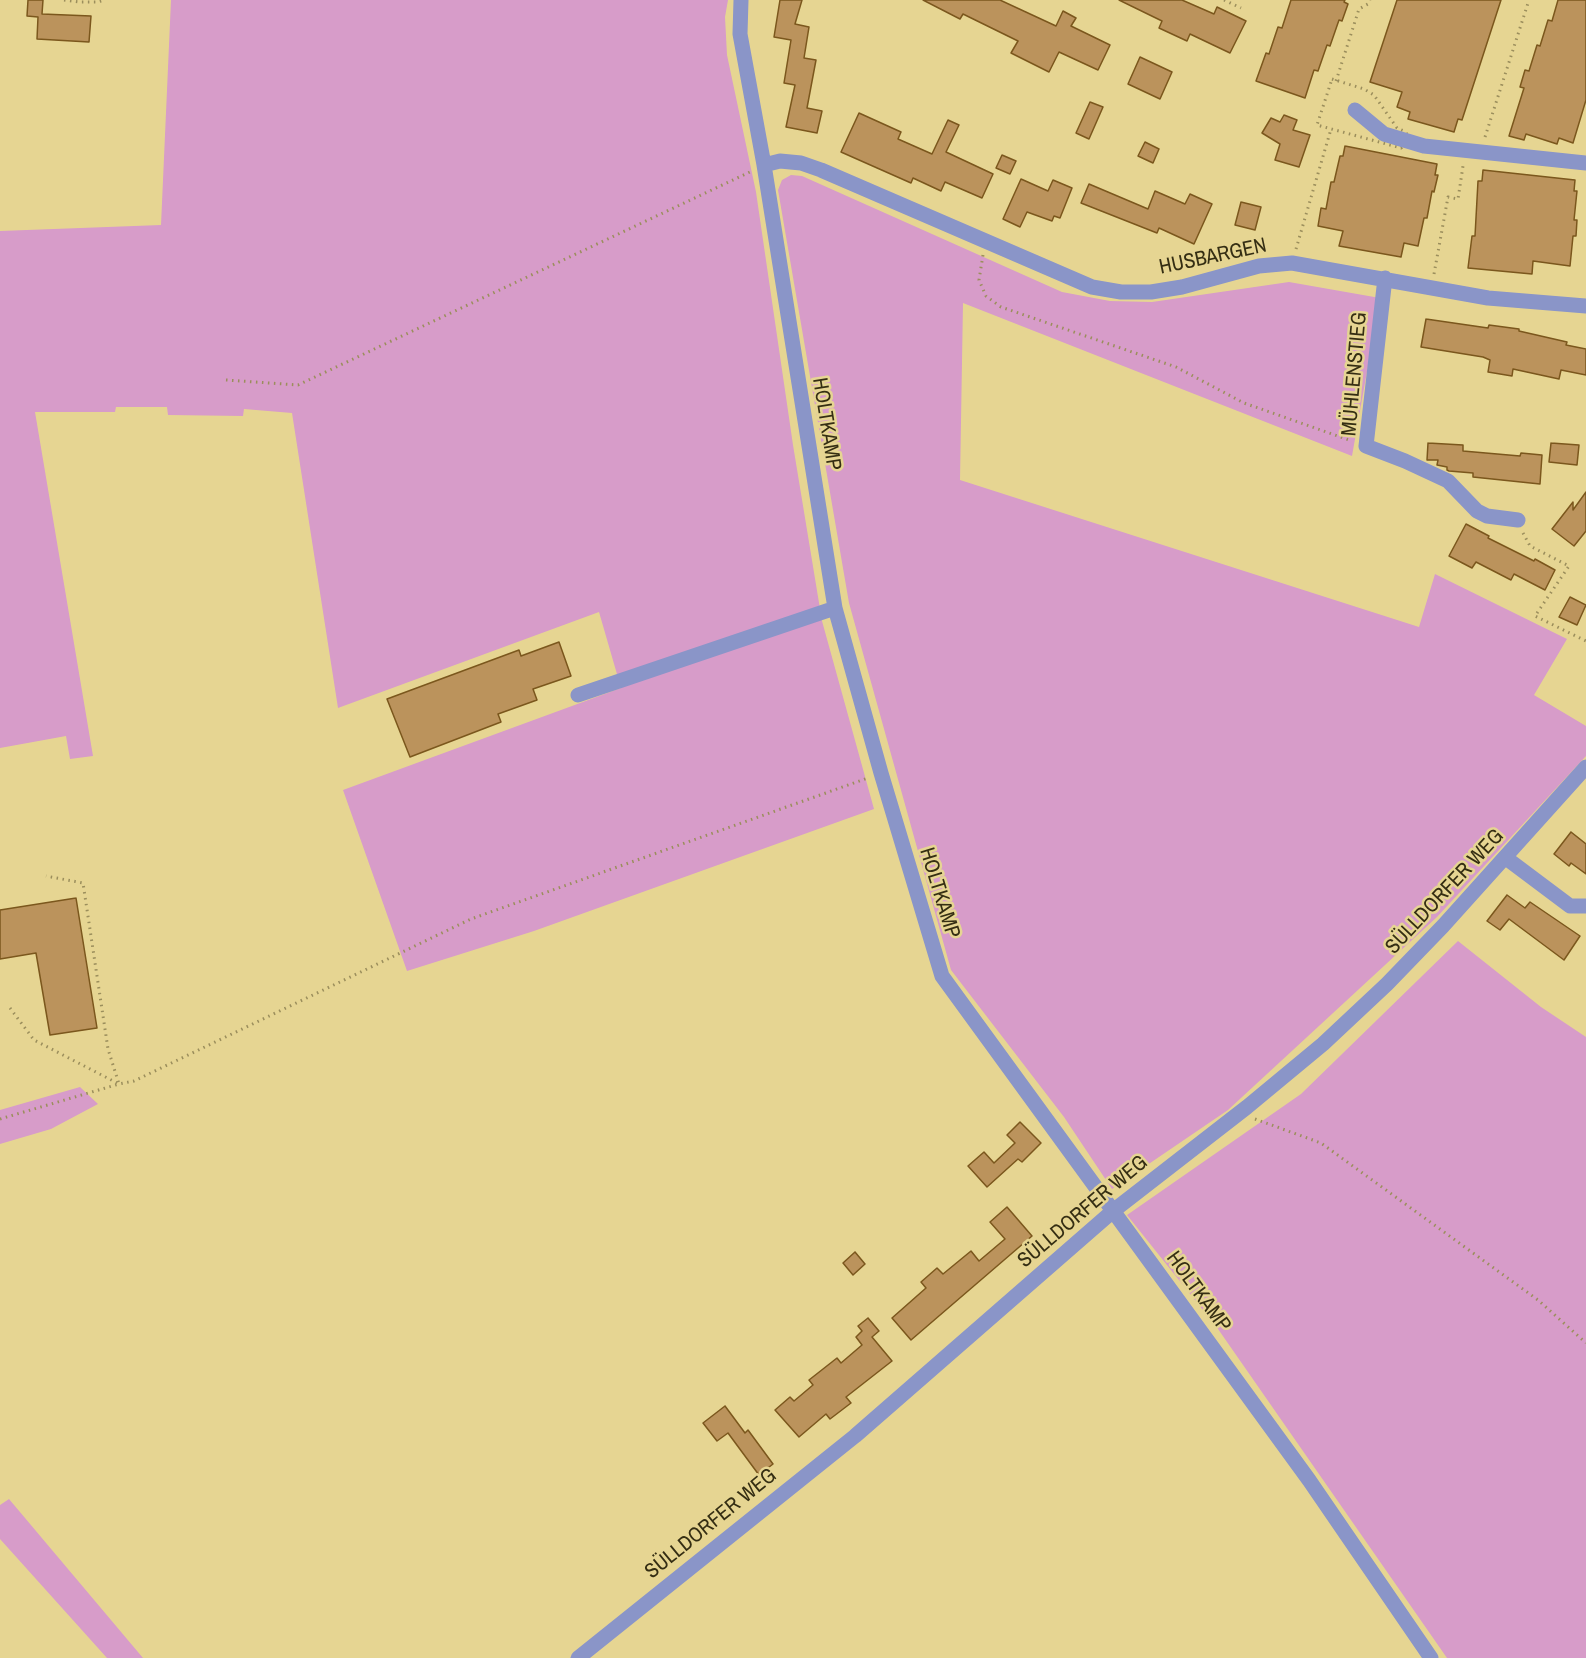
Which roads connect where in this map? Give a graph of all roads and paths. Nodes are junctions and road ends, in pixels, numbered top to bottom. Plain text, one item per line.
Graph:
1 (64, 0) edge
2 (105, 0) edge
3 (741, 0) edge
4 (1224, 0) edge
5 (1370, 0) edge
6 (1529, 0) edge
7 (1241, 8) dead end
8 (1336, 81) junction
9 (1354, 110) dead end
10 (1409, 141) junction
11 (1473, 150) junction
12 (1586, 163) edge
13 (764, 165) junction
14 (985, 241) junction
15 (1292, 263) junction
16 (1386, 278) junction
17 (1431, 288) junction
18 (1586, 306) edge
19 (226, 380) dead end
20 (1366, 446) junction
21 (1518, 520) joint
22 (835, 608) junction
23 (1586, 641) edge
24 (578, 695) dead end
25 (1586, 767) edge
26 (880, 773) junction
27 (1506, 858) junction
28 (46, 876) dead end
29 (1586, 906) edge
30 (10, 1008) dead end
31 (119, 1084) junction
32 (0, 1119) edge
33 (1254, 1119) dead end
34 (1113, 1211) junction
35 (1586, 1343) edge
36 (578, 1658) edge
37 (1431, 1658) edge

1 - 2 path
3 - 13 street, HOLTKAMP
4 - 7 path
5 - 8 path
6 - 11 path
8 - 10 path
8 - 15 path
9 - 10 street
10 - 11 street
11 - 12 street
11 - 17 path
13 - 14 street, HUSBARGEN
13 - 19 path
13 - 22 street, HOLTKAMP
14 - 15 street, HUSBARGEN
14 - 20 path
15 - 16 street, HUSBARGEN
16 - 17 street, HUSBARGEN
16 - 20 street, MÜHLENSTIEG
17 - 18 street, HUSBARGEN
20 - 21 street, MÜHLENSTIEG
21 - 23 path
22 - 24 street
22 - 26 street, HOLTKAMP
25 - 27 street, SÜLLDORFER WEG
26 - 31 path
26 - 34 street, HOLTKAMP
27 - 29 street
27 - 34 street, SÜLLDORFER WEG
28 - 31 path
30 - 31 path
31 - 32 path
33 - 35 path
34 - 36 street, SÜLLDORFER WEG
34 - 37 street, HOLTKAMP

